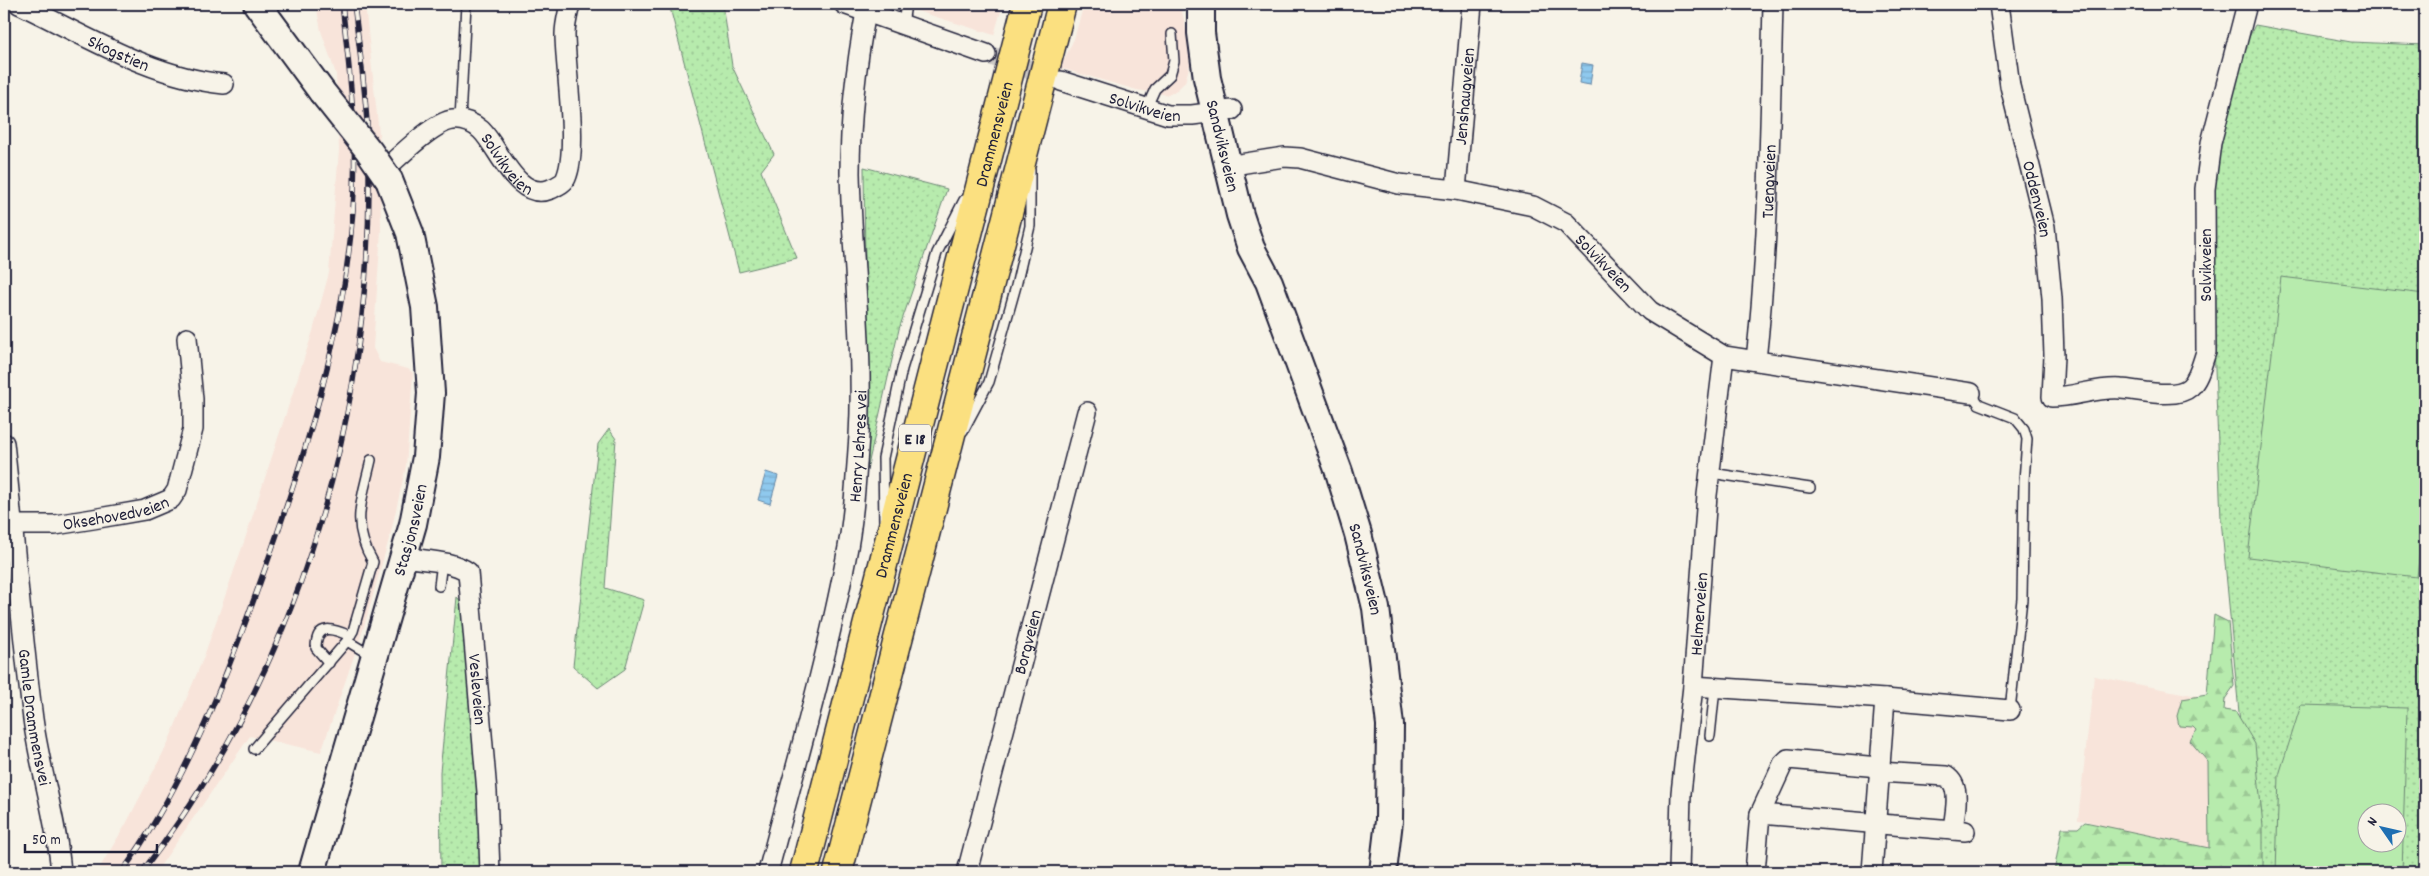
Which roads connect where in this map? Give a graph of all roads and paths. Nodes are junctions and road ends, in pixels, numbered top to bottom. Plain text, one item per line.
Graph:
1 (19, 4) edge
2 (257, 4) edge
3 (466, 4) edge
4 (570, 4) edge
5 (844, 4) edge
6 (906, 4) edge
7 (1027, 4) edge
8 (1202, 4) edge
9 (1207, 4) edge
10 (1472, 4) edge
11 (1774, 4) edge
12 (1999, 4) edge
13 (2247, 4) edge
14 (1061, 8) edge
15 (866, 12) junction
16 (903, 24) junction
17 (1172, 34) dead end
18 (986, 54) tunnel mouth
19 (1061, 81) tunnel mouth
20 (224, 84) dead end
21 (1146, 109) junction
22 (1223, 111) junction
23 (460, 120) junction
24 (1236, 164) junction
25 (387, 172) junction
26 (1456, 190) junction
27 (187, 338) dead end
28 (1724, 356) junction
29 (1756, 360) junction
30 (1971, 393) joint
31 (2052, 397) joint
32 (1088, 412) dead end
33 (4, 443) edge
34 (371, 460) dead end
35 (1711, 473) junction
36 (1810, 488) dead end
37 (11, 534) edge
38 (404, 557) junction
39 (442, 562) junction
40 (439, 586) dead end
41 (348, 639) junction
42 (375, 658) junction
43 (329, 663) junction
44 (1693, 686) junction
45 (1715, 688) junction
46 (1884, 698) junction
47 (2010, 710) joint
48 (1710, 736) dead end
49 (254, 749) dead end
50 (1879, 770) junction
51 (1760, 814) junction
52 (1874, 825) junction
53 (61, 872) edge
54 (312, 872) edge
55 (490, 872) edge
56 (768, 872) edge
57 (804, 872) edge
58 (838, 872) edge
59 (967, 872) edge
60 (1383, 872) edge
61 (1679, 872) edge
62 (1754, 872) edge
63 (1763, 872) edge
64 (1872, 872) edge

1 - 20 street, Skogstien
2 - 25 main road, Stasjonsveien, bridge
3 - 23 lane
4 - 23 street, Solvikveien
5 - 15 street
6 - 16 lane
7 - 57 highway, Drammensveien / E 18
8 - 22 main road, Sandviksveien
9 - 22 main road, Sandviksveien
10 - 26 street, Jenshaugveien
11 - 29 street, Tuengveien
12 - 31 street, Oddenveien
13 - 31 street, Solvikveien
14 - 58 highway, Drammensveien / E 18
15 - 16 street
15 - 56 street, Henry Lehres vei
16 - 18 street
17 - 21 lane
19 - 21 street, Solvikveien
21 - 22 street, Solvikveien
22 - 24 main road, Sandviksveien
23 - 25 street, Solvikveien
24 - 26 street, Solvikveien
24 - 60 main road, Sandviksveien
25 - 38 main road, Stasjonsveien
26 - 28 street, Solvikveien
27 - 37 street, Oksehovedveien
28 - 29 street, Solvikveien
28 - 35 street, Helmerveien
29 - 30 street, Solvikveien
30 - 47 lane
32 - 59 street, Borgveien
33 - 37 street, Gamle Drammensvei
34 - 41 lane
35 - 36 lane
35 - 44 street, Helmerveien
37 - 53 street, Gamle Drammensvei
38 - 39 street, Vesleveien
38 - 42 main road, Stasjonsveien
39 - 40 lane
39 - 55 street, Vesleveien
41 - 42 lane
41 - 43 lane
41 - 43 lane
42 - 54 main road, Stasjonsveien
43 - 49 lane
44 - 45 street
44 - 61 street, Helmerveien
45 - 46 street
45 - 48 lane
46 - 47 street
46 - 50 street
50 - 51 street
50 - 52 street
50 - 52 street
51 - 52 street
51 - 62 street
52 - 64 street
62 - 63 street

